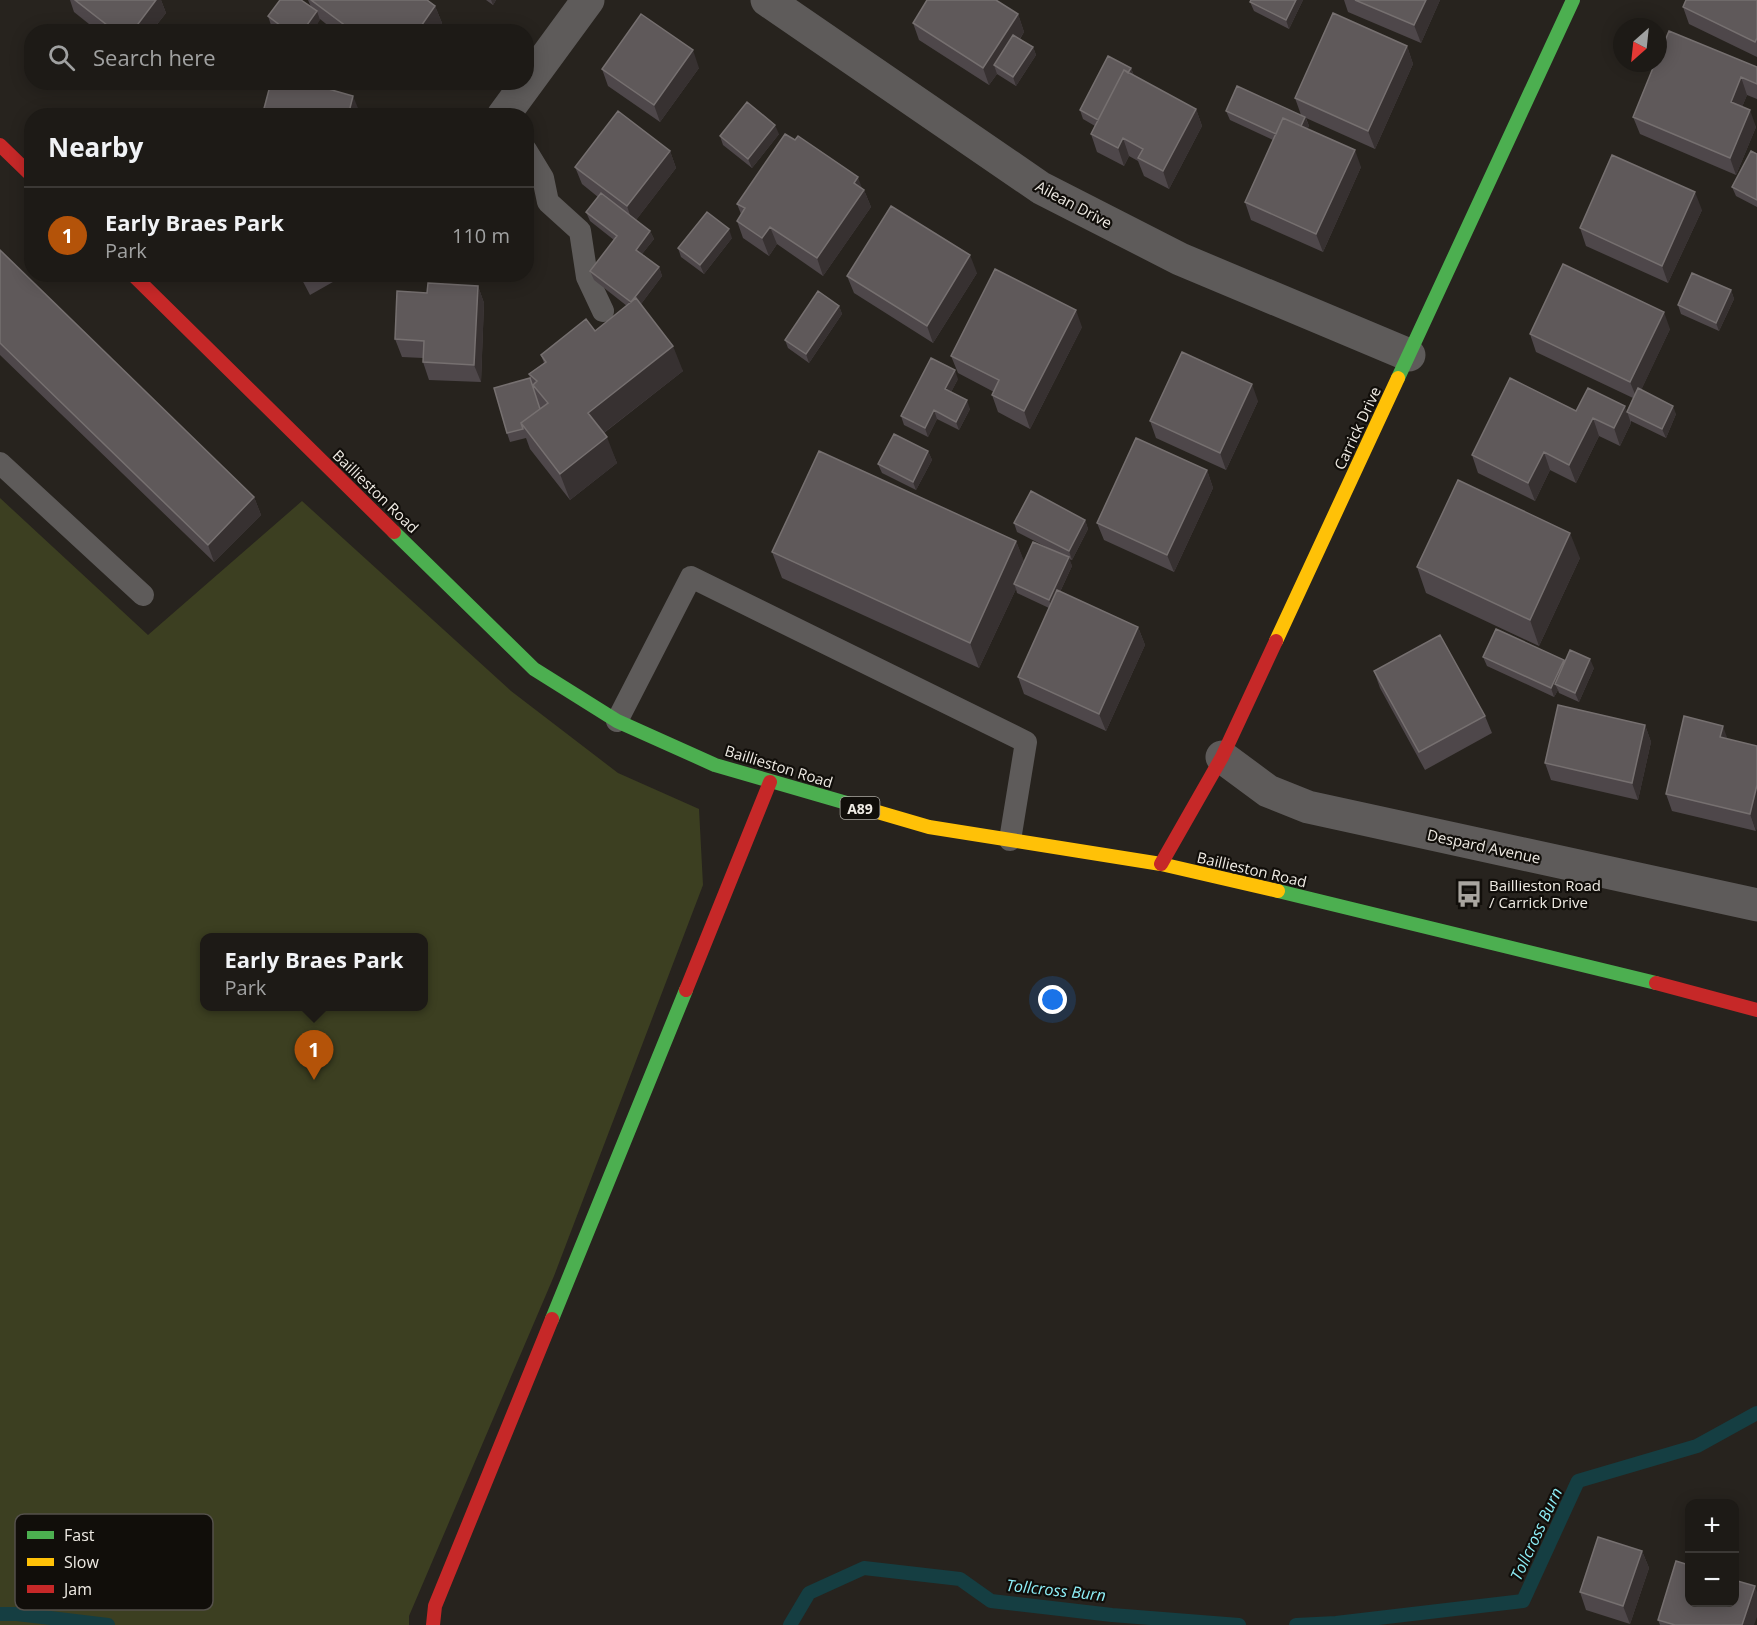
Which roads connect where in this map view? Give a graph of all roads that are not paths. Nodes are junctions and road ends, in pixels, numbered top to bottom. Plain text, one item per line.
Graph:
1 (588, 0) edge
2 (767, 0) edge
3 (1573, 0) edge
4 (534, 75) edge
5 (523, 90) edge
6 (510, 108) edge
7 (0, 145) edge
8 (534, 163) edge
9 (24, 168) edge
10 (140, 282) edge
11 (603, 311) dead end
12 (1409, 355) junction
13 (0, 463) edge
14 (143, 595) dead end
15 (617, 721) junction
16 (1222, 757) junction
17 (770, 782) junction
18 (1010, 840) junction
19 (1161, 864) junction
20 (1757, 905) edge
21 (1757, 1010) edge
22 (433, 1625) edge

1 - 4 street
2 - 12 street, Ailean Drive
3 - 12 main road, Carrick Drive
5 - 6 street
7 - 9 main road
8 - 11 lane
10 - 15 main road, Baillieston Road / A89
12 - 16 main road, Carrick Drive
13 - 14 lane
15 - 17 main road, Baillieston Road / A89
15 - 18 lane
16 - 19 main road, Carrick Drive
16 - 20 street, Despard Avenue
17 - 18 main road, Baillieston Road / A89
17 - 22 main road
18 - 19 main road, Baillieston Road / A89
19 - 21 main road, Baillieston Road / A89

